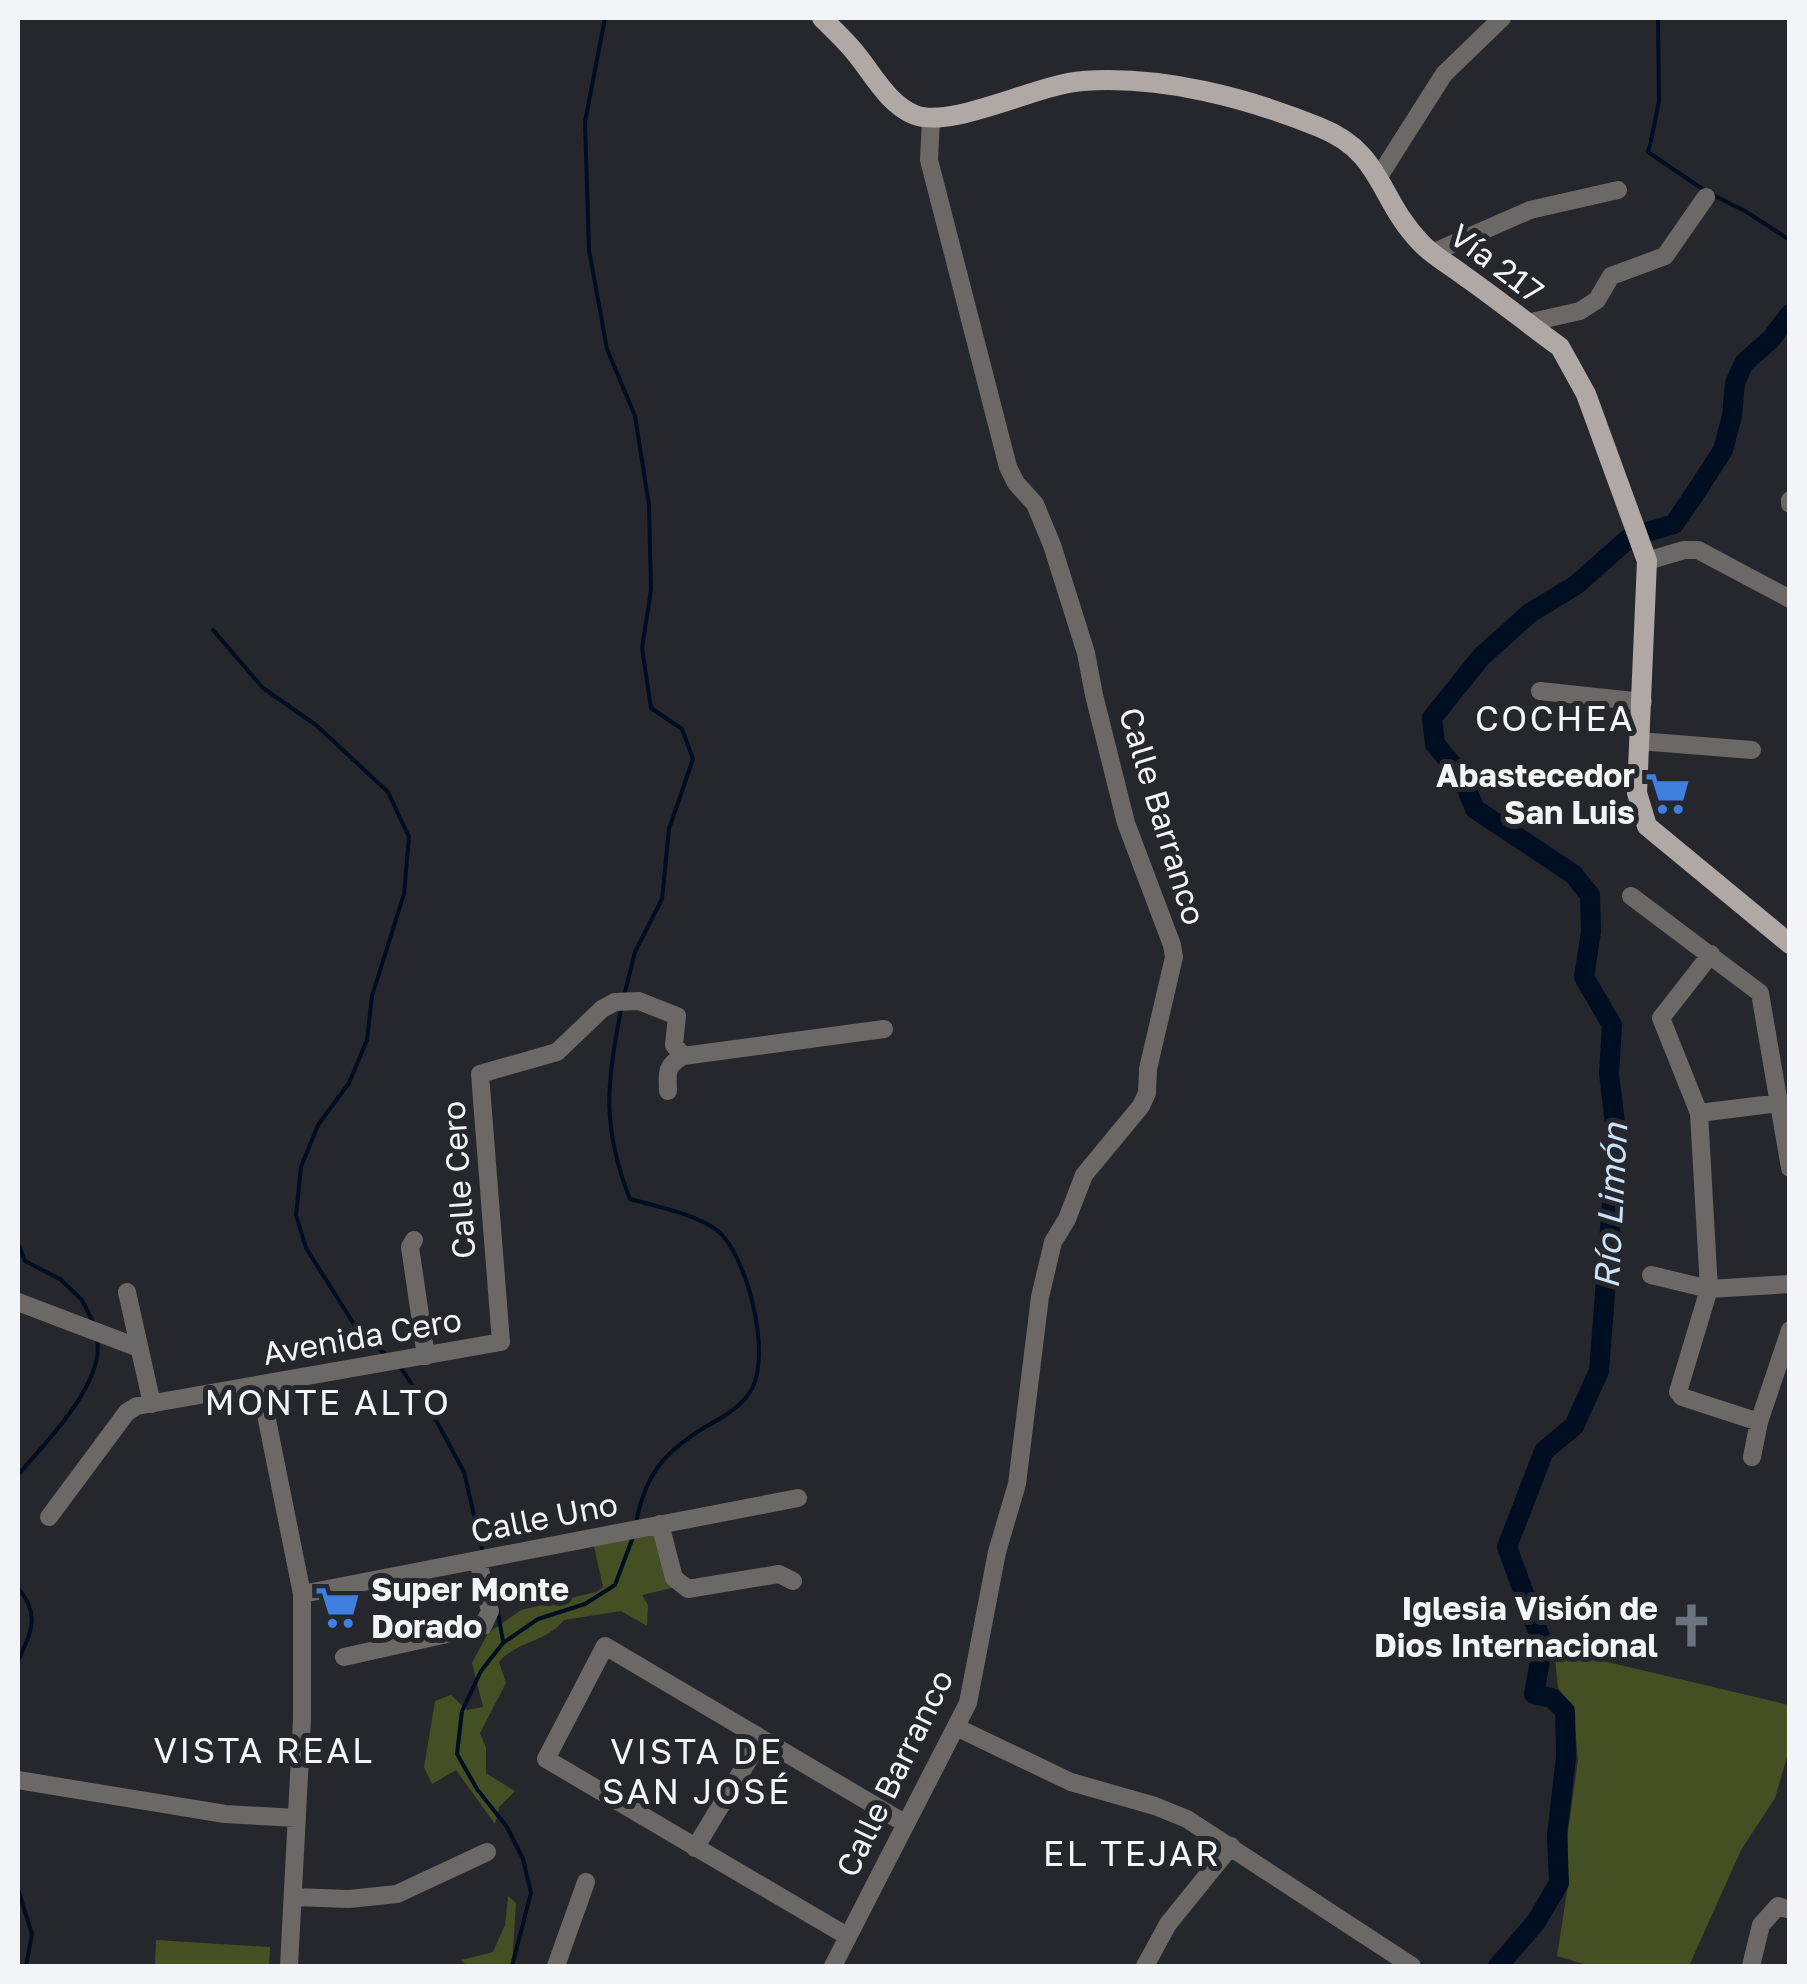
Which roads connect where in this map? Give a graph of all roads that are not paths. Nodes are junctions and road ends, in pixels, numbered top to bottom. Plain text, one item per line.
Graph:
1 (822, 18) edge
2 (1502, 18) edge
3 (931, 119) junction
4 (1380, 176) junction
5 (1618, 190) dead end
6 (1706, 197) dead end
7 (1432, 253) junction
8 (1527, 323) junction
9 (1647, 561) junction
10 (1790, 599) edge
11 (1540, 691) dead end
12 (1643, 702) junction
13 (1639, 741) junction
14 (1752, 750) dead end
15 (1631, 896) dead end
16 (1790, 944) edge
17 (1711, 954) junction
18 (884, 1028) dead end
19 (683, 1056) junction
20 (668, 1091) dead end
21 (1780, 1103) junction
22 (1698, 1114) junction
23 (1790, 1168) edge
24 (414, 1240) dead end
25 (1650, 1275) dead end
26 (1790, 1284) edge
27 (1709, 1289) junction
28 (127, 1292) dead end
29 (18, 1302) edge
30 (1790, 1330) edge
31 (501, 1342) joint
32 (139, 1348) junction
33 (426, 1356) junction
34 (260, 1386) junction
35 (152, 1404) junction
36 (1759, 1422) junction
37 (1752, 1457) dead end
38 (798, 1498) dead end
39 (49, 1517) dead end
40 (660, 1524) junction
41 (478, 1560) junction
42 (793, 1582) dead end
43 (302, 1594) junction
44 (344, 1657) dead end
45 (956, 1726) junction
46 (760, 1741) junction
47 (18, 1780) edge
48 (296, 1818) junction
49 (906, 1824) junction
50 (1231, 1846) junction
51 (695, 1848) junction
52 (488, 1852) dead end
53 (586, 1882) dead end
54 (294, 1897) junction
55 (1790, 1910) edge
56 (846, 1936) junction
57 (289, 1966) edge
58 (556, 1966) edge
59 (833, 1966) edge
60 (1145, 1966) edge
61 (1412, 1966) edge
62 (1752, 1966) edge

1 - 3 main road
2 - 4 street
3 - 4 main road, Vía 217
3 - 45 street, Calle Barranco
4 - 7 main road, Vía 217
5 - 7 street
6 - 8 street
7 - 8 main road, Vía 217
8 - 9 main road, Vía 217
9 - 10 street
9 - 12 main road, Vía 217
11 - 12 street
12 - 13 main road, Vía 217
13 - 14 street
13 - 16 main road, Vía 217
15 - 17 street
17 - 21 street
17 - 22 street
18 - 19 street
19 - 20 street
19 - 31 street, Calle Cero
21 - 22 street
21 - 23 street
22 - 27 street
24 - 33 street
25 - 27 street
26 - 27 street
27 - 36 street
28 - 32 street
29 - 32 street
30 - 36 street
31 - 33 street, Avenida Cero
32 - 35 street
33 - 34 street, Avenida Cero
34 - 35 street, Avenida Cero
34 - 43 street
35 - 39 street, Avenida Cero
36 - 37 street
38 - 40 street, Calle Uno
40 - 41 street, Calle Uno
40 - 42 street
41 - 43 street, Calle Uno
41 - 44 street
43 - 48 street
45 - 49 street, Calle Barranco
45 - 50 street
46 - 49 street
46 - 51 street
46 - 51 street
47 - 48 street
48 - 54 street
49 - 56 street, Calle Barranco
50 - 60 street
50 - 61 street
51 - 56 street
52 - 54 street
53 - 58 street
54 - 57 street
55 - 62 street
56 - 59 street, Calle Barranco

